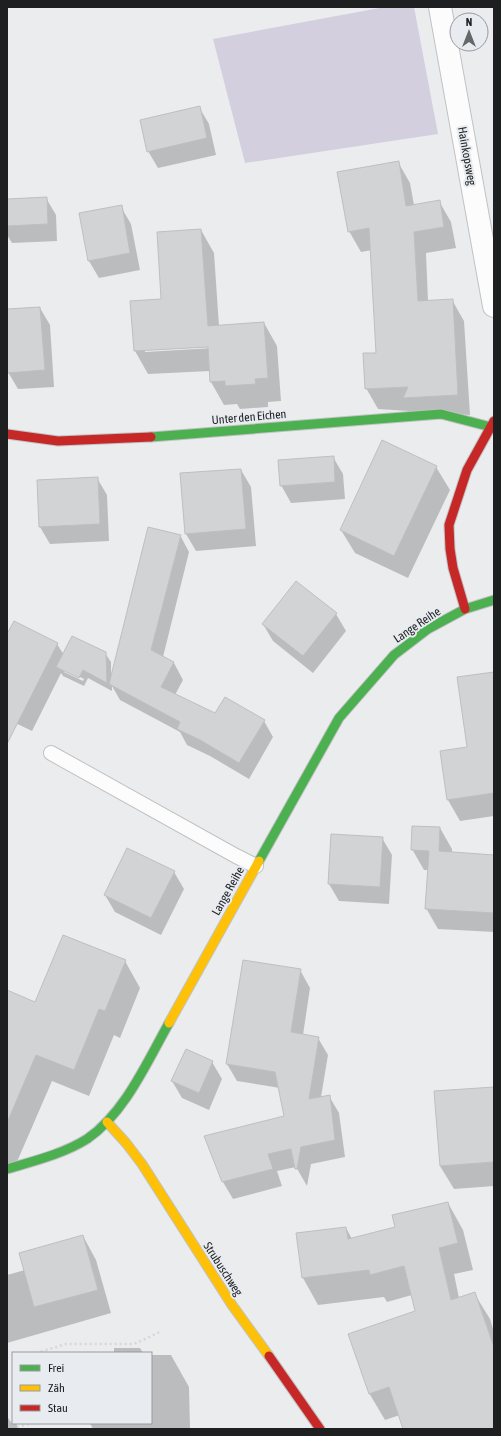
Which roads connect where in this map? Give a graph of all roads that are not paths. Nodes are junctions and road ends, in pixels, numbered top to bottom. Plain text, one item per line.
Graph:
1 (440, 7) edge
2 (494, 306) edge
3 (492, 424) edge
4 (7, 434) edge
5 (494, 600) edge
6 (465, 609) junction
7 (51, 753) dead end
8 (256, 866) junction
9 (107, 1122) junction
10 (7, 1169) edge
11 (320, 1429) edge

1 - 2 street, Hainkopsweg
3 - 4 street, Unter den Eichen
3 - 6 street
5 - 6 street, Lange Reihe
6 - 8 street, Lange Reihe
7 - 8 lane
8 - 9 street, Lange Reihe
9 - 10 street, Lange Reihe
9 - 11 street, Strubuschweg

